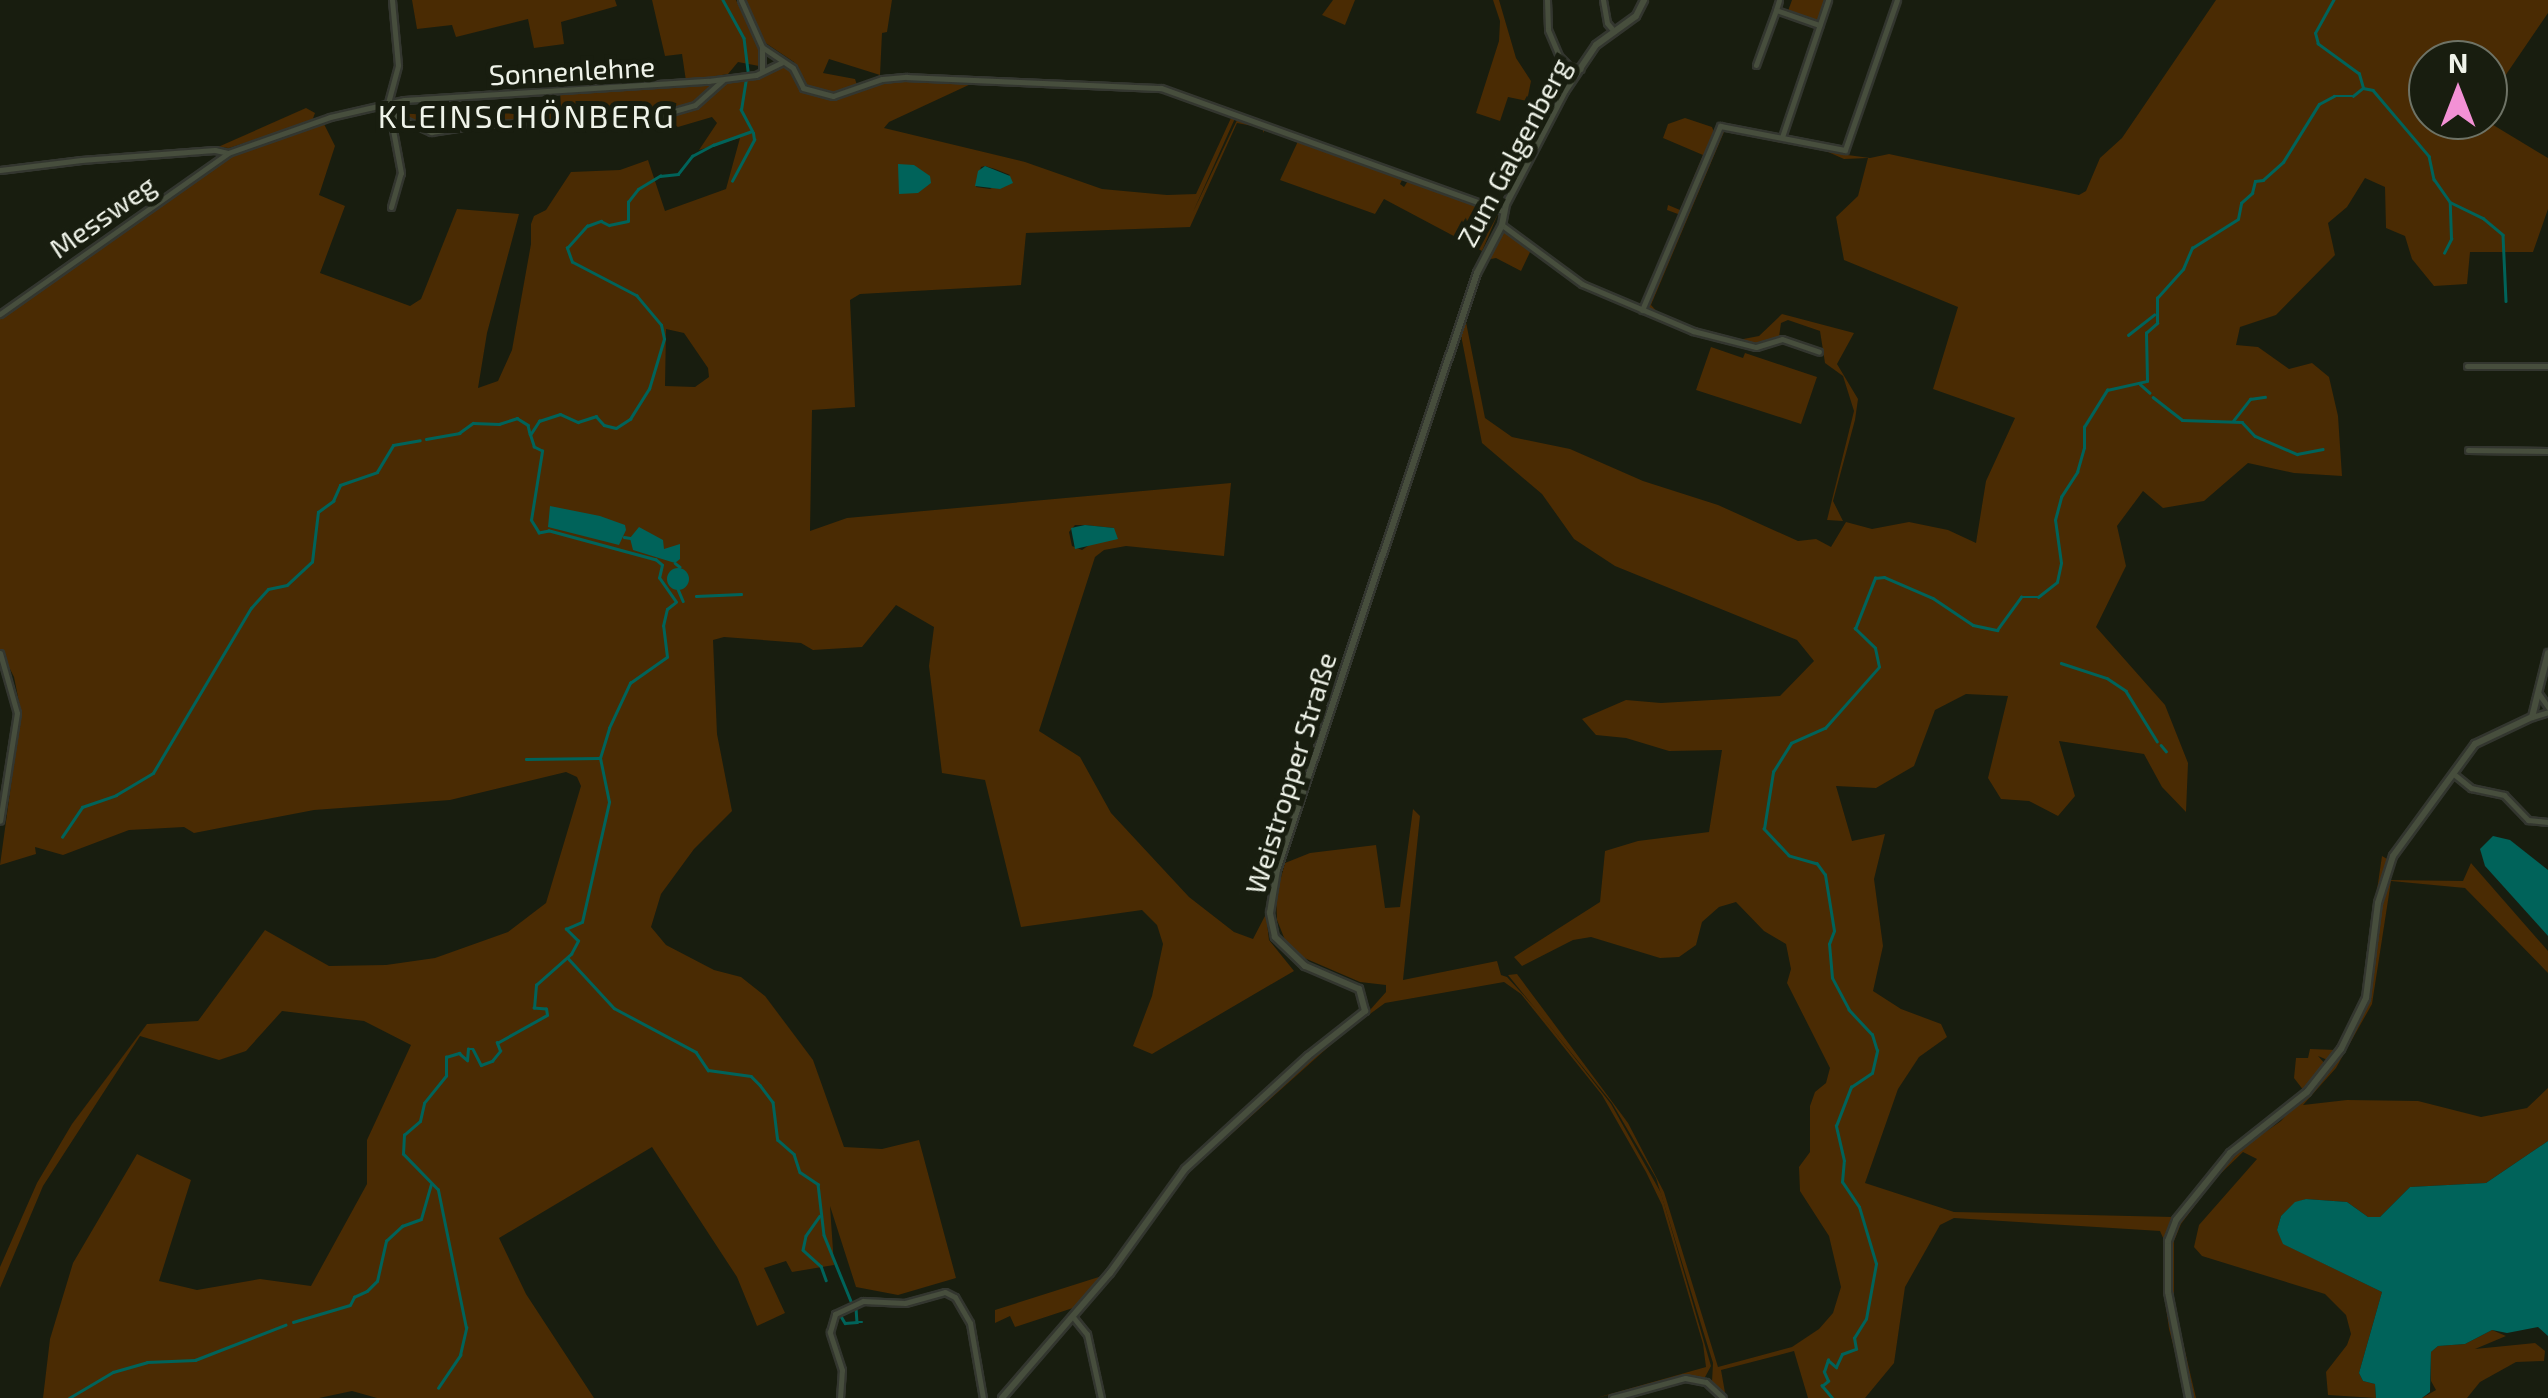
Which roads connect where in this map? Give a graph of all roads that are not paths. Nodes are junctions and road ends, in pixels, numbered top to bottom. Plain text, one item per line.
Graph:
1 (392, 0) edge
2 (740, 0) edge
3 (1548, 0) edge
4 (1604, 0) edge
5 (1644, 0) edge
6 (1780, 0) edge
7 (1828, 0) edge
8 (1897, 0) edge
9 (1776, 10) junction
10 (1819, 25) junction
11 (1614, 31) junction
12 (762, 47) junction
13 (780, 63) junction
14 (1756, 65) dead end
15 (1569, 66) junction
16 (1581, 69) junction
17 (759, 73) junction
18 (1574, 78) junction
19 (724, 79) junction
20 (396, 82) junction
21 (404, 100) junction
22 (388, 102) junction
23 (374, 106) junction
24 (392, 113) junction
25 (1782, 137) junction
26 (228, 153) junction
27 (0, 170) edge
28 (390, 206) dead end
29 (1503, 212) junction
30 (1502, 225) junction
31 (1473, 282) joint
32 (1642, 310) junction
33 (0, 314) edge
34 (1819, 352) dead end
35 (2467, 366) dead end
36 (2548, 366) edge
37 (2468, 450) dead end
38 (2548, 451) edge
39 (2548, 653) edge
40 (0, 654) edge
41 (2540, 694) junction
42 (2548, 709) edge
43 (2532, 717) junction
44 (2455, 775) junction
45 (0, 821) edge
46 (2548, 822) edge
47 (1072, 1317) junction
48 (840, 1398) edge
49 (983, 1398) edge
50 (1002, 1398) edge
51 (1101, 1398) edge
52 (1612, 1398) edge
53 (1723, 1398) edge
54 (2189, 1398) edge

1 - 20 street
2 - 12 street
3 - 15 street
4 - 11 street
5 - 11 street
6 - 9 street
7 - 10 street
8 - 25 street
9 - 10 street
9 - 14 street
10 - 25 street
11 - 16 street, Zum Galgenberg
12 - 13 street
12 - 17 street
13 - 17 street, Sonnenlehne
13 - 29 street
15 - 16 street
15 - 18 street
16 - 18 street, Zum Galgenberg
17 - 19 street, Sonnenlehne
18 - 29 street, Zum Galgenberg
19 - 21 street, Sonnenlehne
19 - 24 street
20 - 21 street
20 - 22 street
21 - 22 street, Sonnenlehne
22 - 23 street, Sonnenlehne
22 - 24 street
23 - 24 street
23 - 26 street, Sonnenlehne
24 - 28 street
25 - 32 street
26 - 27 street
26 - 33 street, Messweg
29 - 30 street, Zum Galgenberg
30 - 31 street, Zum Galgenberg
30 - 32 street
31 - 47 street, Weistropper Straße
32 - 34 street
35 - 36 street
37 - 38 street
39 - 41 street
40 - 45 street
41 - 42 street
41 - 43 street
42 - 43 street
43 - 44 street
44 - 46 street
44 - 54 street
47 - 50 street, Weistropper Straße
47 - 51 street
48 - 49 street
52 - 53 street

